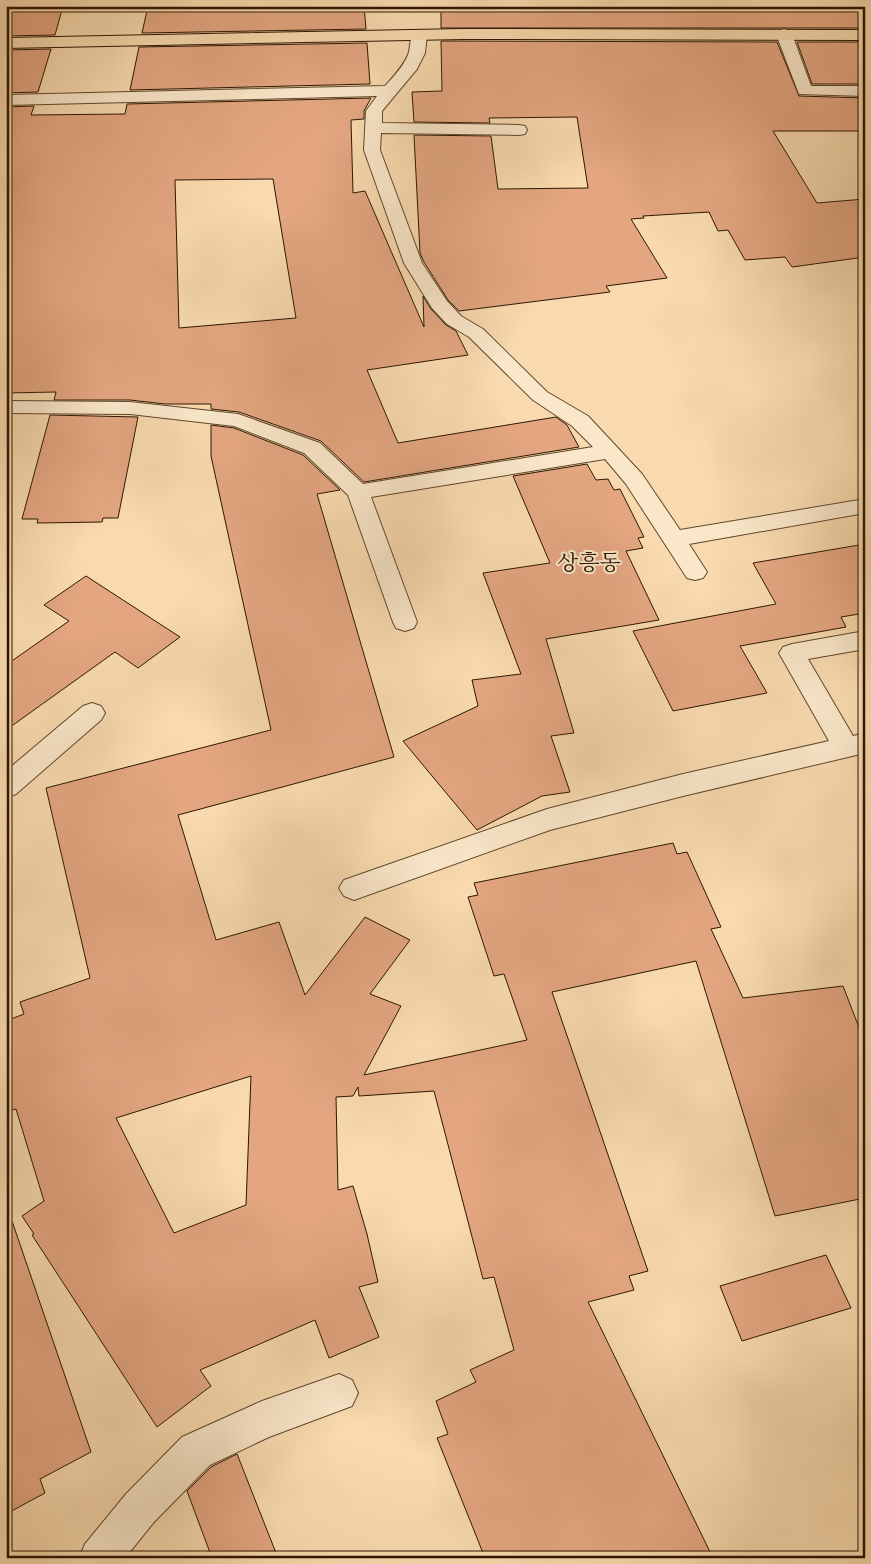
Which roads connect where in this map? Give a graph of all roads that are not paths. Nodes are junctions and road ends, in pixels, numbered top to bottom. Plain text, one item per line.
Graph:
1 (784, 34) junction
2 (419, 35) junction
3 (865, 35) edge
4 (6, 43) edge
5 (389, 91) junction
6 (865, 91) edge
7 (6, 100) edge
8 (373, 128) junction
9 (519, 130) dead end
10 (6, 407) edge
11 (610, 451) junction
12 (358, 492) junction
13 (865, 506) edge
14 (674, 539) junction
15 (695, 572) dead end
16 (405, 622) dead end
17 (865, 640) edge
18 (92, 712) dead end
19 (856, 745) edge
20 (6, 786) edge
21 (354, 888) dead end
22 (339, 1392) dead end
23 (99, 1558) edge

1 - 2 main road
1 - 3 main road
1 - 6 street
2 - 4 main road
2 - 5 street
5 - 7 street
5 - 8 street
8 - 9 street
8 - 11 street
10 - 12 street
11 - 12 street
11 - 14 street
12 - 16 street
13 - 14 street
14 - 15 street
17 - 19 street
18 - 20 street
19 - 21 street
22 - 23 street

